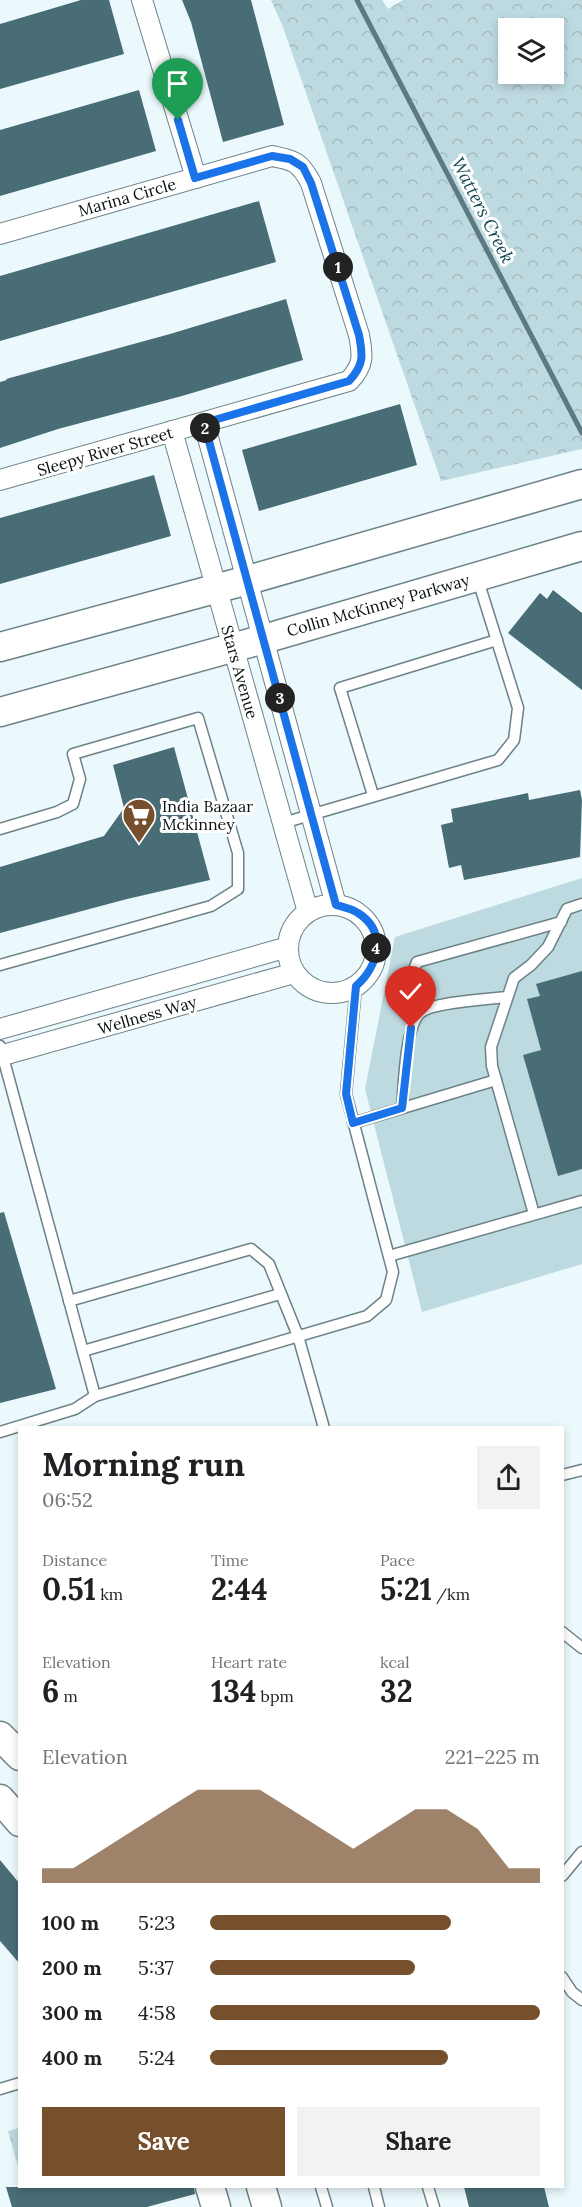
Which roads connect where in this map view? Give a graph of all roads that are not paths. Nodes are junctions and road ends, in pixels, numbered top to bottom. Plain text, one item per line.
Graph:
1 (142, 0) edge
2 (195, 178) junction
3 (0, 234) edge
4 (349, 381) joint
5 (204, 423) junction
6 (172, 431) junction
7 (0, 480) edge
8 (582, 484) edge
9 (582, 546) edge
10 (476, 576) junction
11 (248, 580) junction
12 (217, 589) junction
13 (264, 639) junction
14 (497, 640) junction
15 (0, 647) edge
16 (233, 647) junction
17 (0, 712) edge
18 (373, 795) junction
19 (311, 814) junction
20 (283, 823) junction
21 (0, 829) edge
22 (582, 904) edge
23 (336, 905) junction
24 (308, 912) junction
25 (561, 922) junction
26 (288, 947) junction
27 (0, 965) edge
28 (294, 973) junction
29 (356, 986) junction
30 (507, 997) junction
31 (421, 1011) junction
32 (0, 1029) edge
33 (1, 1053) edge
34 (496, 1080) junction
35 (402, 1108) junction
36 (353, 1123) junction
37 (582, 1201) edge
38 (534, 1214) junction
39 (389, 1256) junction
40 (280, 1294) junction
41 (69, 1301) junction
42 (298, 1335) junction
43 (83, 1351) junction
44 (95, 1396) junction
45 (18, 1426) edge
46 (20, 1426) edge
47 (323, 1426) edge
48 (0, 1432) edge
49 (582, 1470) edge
50 (564, 1474) edge
51 (564, 1634) edge
52 (582, 1648) edge
53 (0, 1736) edge
54 (18, 1754) edge
55 (0, 1799) edge
56 (18, 1820) edge
57 (582, 1852) edge
58 (564, 1874) edge
59 (564, 1980) edge
60 (582, 2000) edge
61 (18, 2084) edge
62 (0, 2089) edge
63 (210, 2188) edge
64 (261, 2188) edge
65 (321, 2188) edge
66 (374, 2188) edge
67 (429, 2188) edge
68 (216, 2207) edge
69 (267, 2207) edge
70 (327, 2207) edge
71 (379, 2207) edge
72 (435, 2207) edge

1 - 2 street
2 - 3 street, Marina Circle
2 - 4 street, Marina Circle
4 - 5 street, Sleepy River Street
5 - 6 street, Sleepy River Street
5 - 11 street, Stars Avenue
6 - 7 street, Sleepy River Street
6 - 12 street, Stars Avenue
8 - 11 street
9 - 10 street, Collin McKinney Parkway
10 - 13 street, Collin McKinney Parkway
10 - 14 lane
11 - 12 street
11 - 13 street, Stars Avenue
12 - 15 street
12 - 16 street, Stars Avenue
13 - 16 street, Collin McKinney Parkway
13 - 19 street, Stars Avenue
14 - 18 lane
14 - 18 lane
16 - 17 street, Collin McKinney Parkway
16 - 20 street, Stars Avenue
18 - 19 lane
19 - 20 lane
19 - 23 street, Stars Avenue
20 - 24 street, Stars Avenue
21 - 27 lane
22 - 25 lane
23 - 24 street
23 - 29 street
24 - 26 street
25 - 30 lane
25 - 31 lane
26 - 28 street
26 - 32 street, Wellness Way
28 - 29 street
28 - 33 street, Wellness Way
29 - 36 lane
30 - 31 lane
30 - 34 lane
31 - 35 lane
33 - 41 lane
34 - 35 lane
34 - 38 lane
35 - 36 lane
36 - 39 lane
37 - 38 lane
38 - 39 lane
39 - 42 lane
40 - 41 lane
40 - 42 lane
40 - 43 lane
41 - 43 lane
42 - 44 lane
42 - 47 lane
43 - 44 lane
44 - 46 lane
45 - 48 lane
49 - 50 lane
51 - 52 lane
53 - 54 street
55 - 56 street
57 - 58 lane
59 - 60 lane
61 - 62 lane
63 - 68 street
64 - 69 street
65 - 70 lane
66 - 71 lane
67 - 72 lane

